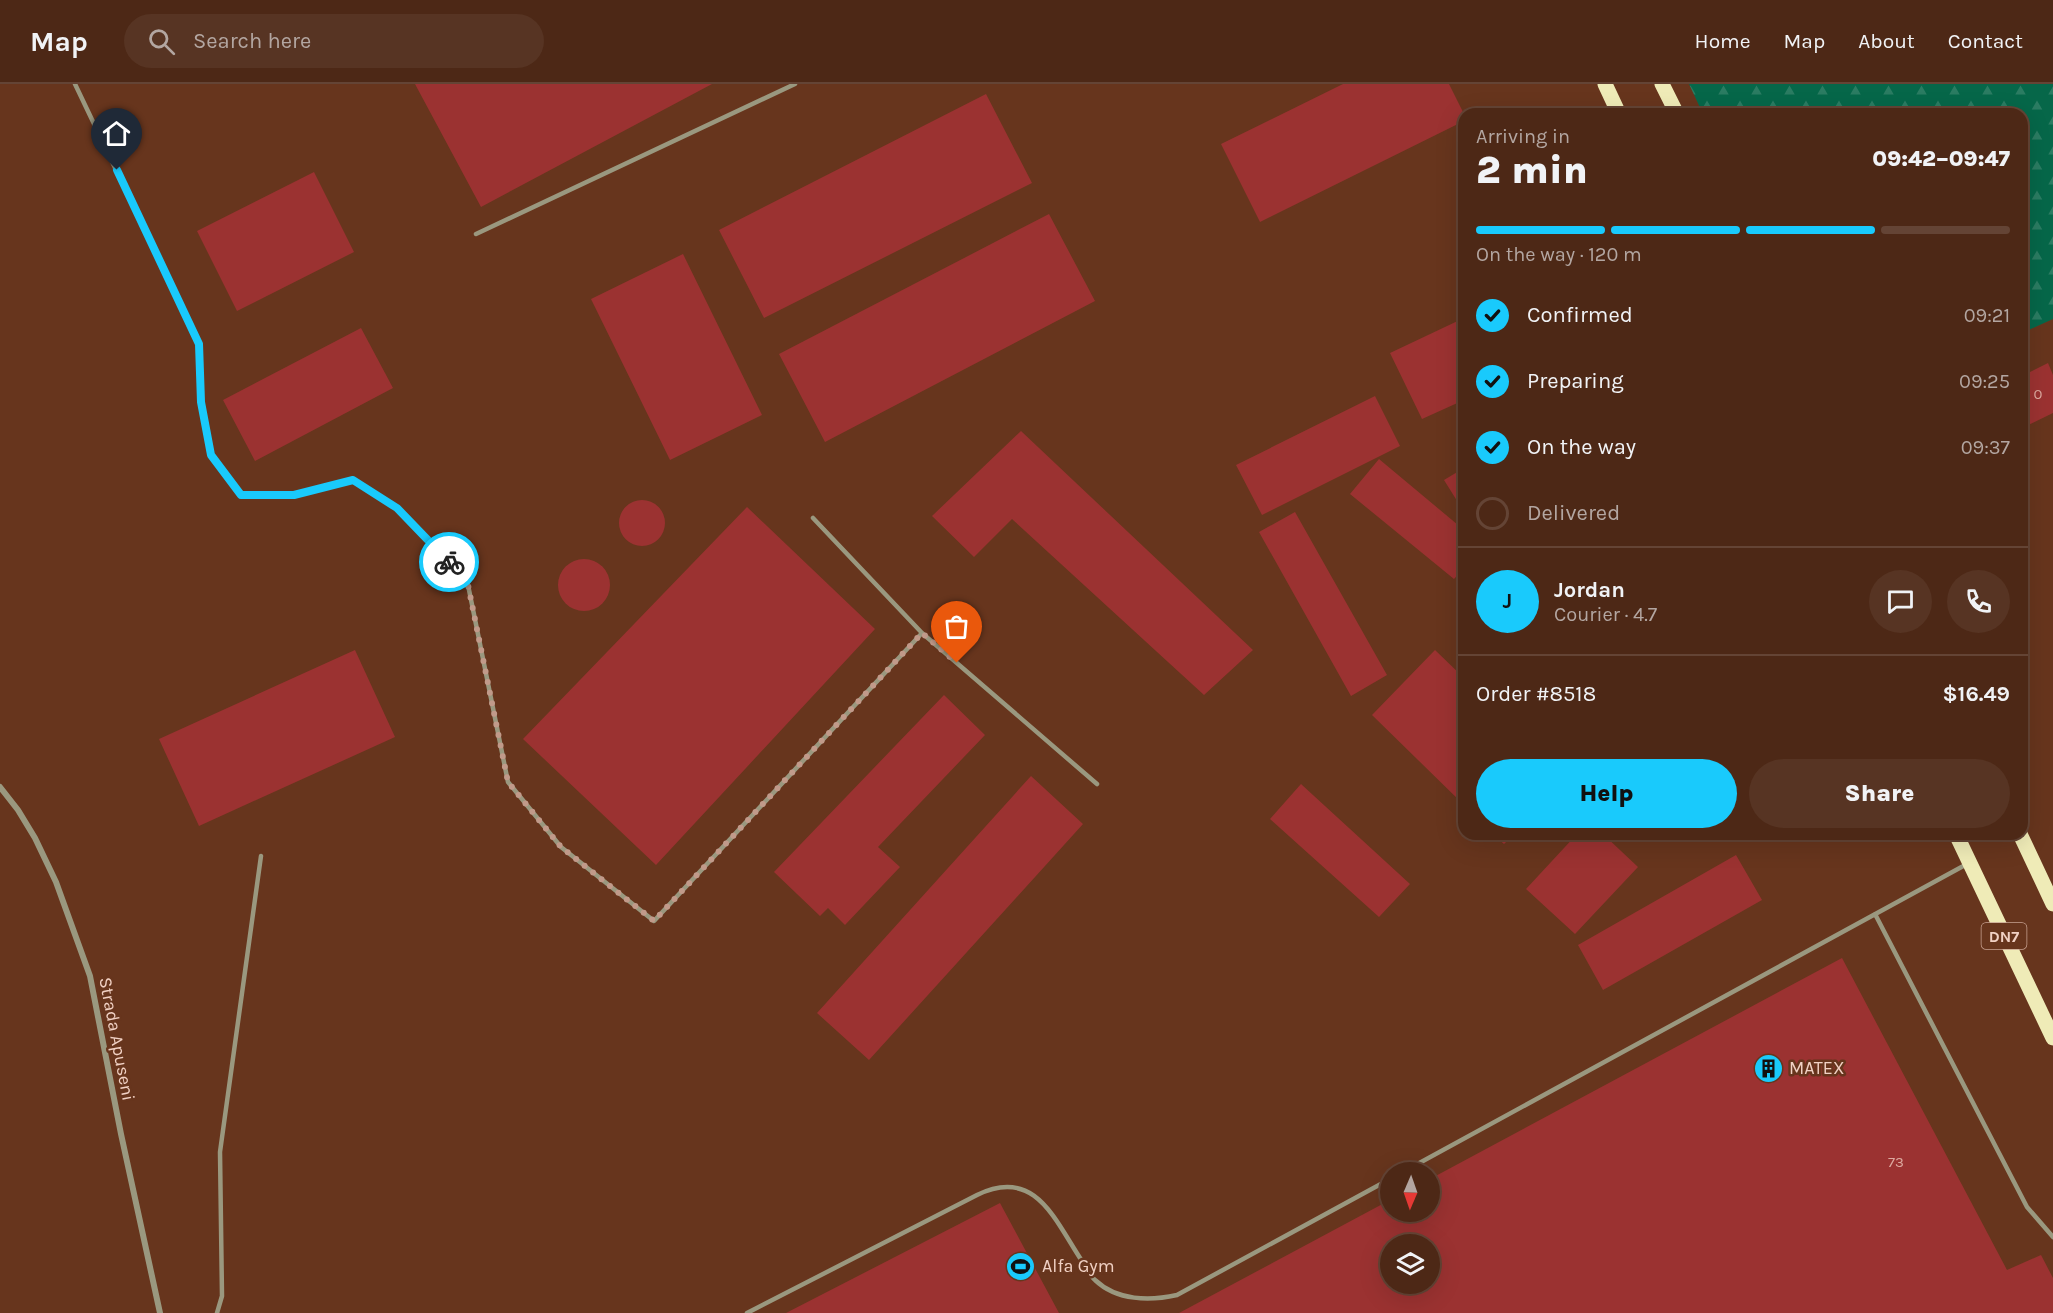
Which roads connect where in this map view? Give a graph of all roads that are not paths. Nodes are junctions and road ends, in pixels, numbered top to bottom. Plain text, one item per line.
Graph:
1 (75, 84) edge
2 (795, 84) edge
3 (1605, 84) edge
4 (1662, 84) edge
5 (1616, 108) edge
6 (1674, 108) edge
7 (476, 234) dead end
8 (813, 518) dead end
9 (922, 633) junction
10 (1097, 784) dead end
11 (0, 788) edge
12 (1959, 840) edge
13 (2023, 840) edge
14 (261, 856) dead end
15 (1969, 863) junction
16 (2053, 904) edge
17 (1875, 914) junction
18 (2053, 1038) edge
19 (1421, 1162) edge
20 (1380, 1184) edge
21 (2053, 1237) edge
22 (160, 1313) edge
23 (218, 1313) edge
24 (747, 1313) edge

1 - 9 lane
2 - 7 lane
3 - 5 main road
4 - 6 main road
8 - 9 lane
9 - 10 lane
11 - 22 street, Strada Apuseni
12 - 15 main road, DN7
13 - 16 main road
14 - 23 lane
15 - 17 lane
15 - 18 main road, DN7
17 - 19 lane
17 - 21 lane
20 - 24 lane

